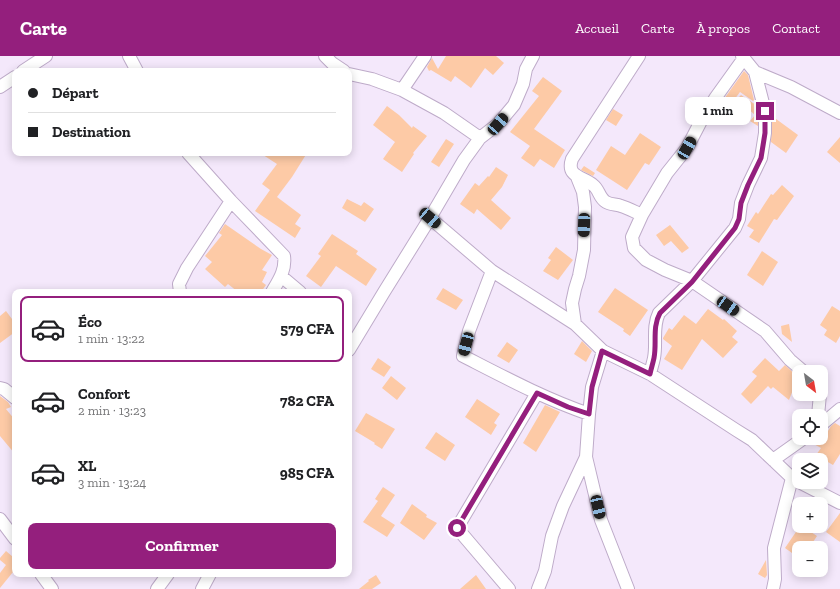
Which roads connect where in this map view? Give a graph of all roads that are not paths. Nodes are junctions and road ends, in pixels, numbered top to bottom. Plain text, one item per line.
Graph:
1 (46, 56) edge
2 (129, 56) edge
3 (325, 56) edge
4 (425, 56) edge
5 (533, 56) edge
6 (639, 56) edge
7 (743, 57) edge
8 (28, 68) edge
9 (135, 68) edge
10 (340, 68) edge
11 (755, 72) junction
12 (352, 75) edge
13 (12, 79) edge
14 (0, 87) edge
15 (402, 90) junction
16 (840, 113) edge
17 (480, 138) junction
18 (191, 156) edge
19 (577, 177) junction
20 (231, 201) junction
21 (642, 215) junction
22 (430, 218) junction
23 (492, 271) junction
24 (281, 276) junction
25 (692, 282) junction
26 (180, 289) edge
27 (274, 289) edge
28 (296, 289) edge
29 (575, 324) junction
30 (352, 336) edge
31 (602, 351) junction
32 (796, 365) edge
33 (650, 374) junction
34 (0, 388) edge
35 (537, 393) junction
36 (12, 396) edge
37 (840, 409) edge
38 (589, 414) junction
39 (828, 419) edge
40 (794, 445) edge
41 (586, 457) junction
42 (774, 460) junction
43 (792, 476) edge
44 (794, 489) edge
45 (813, 489) edge
46 (840, 503) edge
47 (0, 519) edge
48 (12, 535) edge
49 (43, 577) edge
50 (166, 577) edge
51 (208, 577) edge
52 (52, 589) edge
53 (157, 589) edge
54 (202, 589) edge
55 (509, 589) edge
56 (538, 589) edge
57 (628, 589) edge
58 (773, 589) edge

1 - 8 street
2 - 9 street
3 - 10 street
4 - 15 street
5 - 17 street
6 - 19 street
7 - 11 street
7 - 21 street
11 - 16 street
11 - 25 street
12 - 15 street
13 - 14 street
15 - 17 street
17 - 22 street
18 - 20 street
19 - 21 street
19 - 29 street
20 - 24 street
20 - 26 street
21 - 25 street
22 - 23 street
22 - 30 street
23 - 29 street
23 - 35 street
24 - 27 street
24 - 28 street
25 - 32 street
25 - 33 street
29 - 31 street
31 - 33 street
31 - 38 street
33 - 42 street
34 - 36 street
35 - 38 street
35 - 55 street
37 - 39 street
38 - 41 street
40 - 42 street
41 - 56 street
41 - 57 street
42 - 43 street
44 - 58 street
45 - 46 street
47 - 48 street
49 - 52 street
50 - 53 street
51 - 54 street

